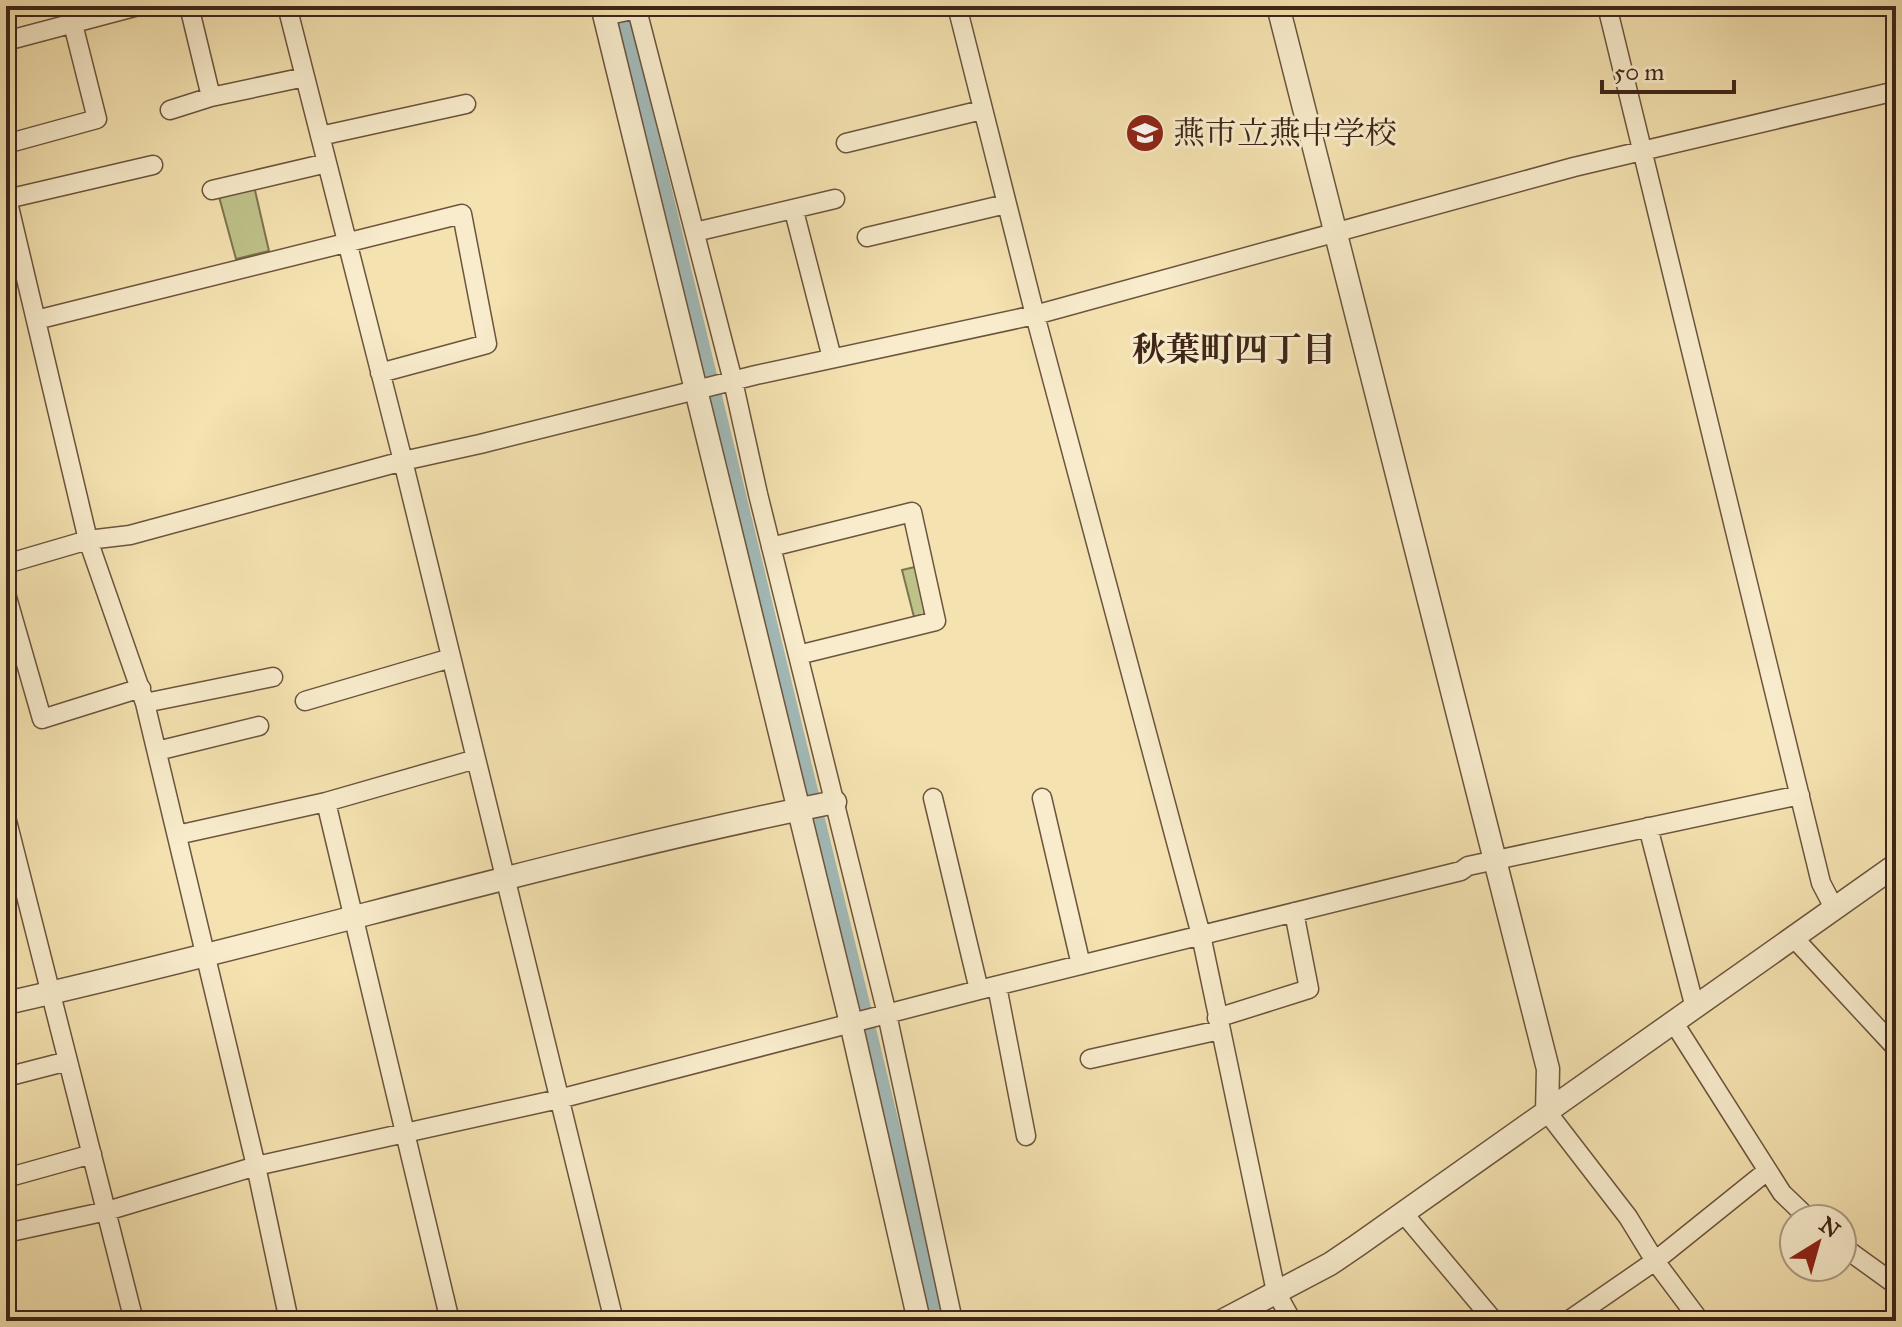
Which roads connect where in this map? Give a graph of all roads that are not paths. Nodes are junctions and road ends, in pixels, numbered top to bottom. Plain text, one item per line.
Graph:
1 (138, 6) edge
2 (189, 6) edge
3 (287, 6) edge
4 (957, 6) edge
5 (1278, 6) edge
6 (1607, 6) edge
7 (621, 10) edge
8 (73, 24) junction
9 (6, 41) edge
10 (305, 77) junction
11 (1896, 91) edge
12 (211, 97) junction
13 (466, 104) dead end
14 (170, 110) dead end
15 (982, 110) junction
16 (320, 136) junction
17 (846, 143) dead end
18 (6, 144) edge
19 (1643, 151) junction
20 (327, 163) junction
21 (153, 165) dead end
22 (212, 190) dead end
23 (7, 196) edge
24 (835, 199) dead end
25 (1006, 204) junction
26 (794, 211) junction
27 (695, 232) junction
28 (1335, 233) junction
29 (867, 237) dead end
30 (347, 241) junction
31 (1035, 315) junction
32 (36, 320) junction
33 (832, 358) junction
34 (380, 373) junction
35 (714, 387) junction
36 (403, 461) junction
37 (88, 540) junction
38 (771, 547) junction
39 (6, 564) edge
40 (6, 594) edge
41 (798, 655) junction
42 (451, 658) junction
43 (273, 677) dead end
44 (143, 696) junction
45 (305, 701) dead end
46 (259, 726) dead end
47 (157, 751) junction
48 (476, 759) junction
49 (1800, 795) junction
50 (933, 798) dead end
51 (1042, 798) dead end
52 (326, 802) junction
53 (816, 805) junction
54 (6, 817) edge
55 (1648, 827) junction
56 (177, 835) junction
57 (1496, 860) junction
58 (1896, 865) edge
59 (505, 877) junction
60 (1834, 908) junction
61 (1294, 912) junction
62 (355, 916) junction
63 (1201, 935) junction
64 (1794, 938) junction
65 (206, 954) junction
66 (1081, 965) junction
67 (988, 988) junction
68 (50, 993) junction
69 (6, 1003) edge
70 (1695, 1008) junction
71 (868, 1019) junction
72 (1674, 1023) junction
73 (1219, 1024) junction
74 (1896, 1048) edge
75 (1090, 1059) dead end
76 (68, 1061) junction
77 (6, 1077) edge
78 (559, 1099) junction
79 (1547, 1112) junction
80 (406, 1133) junction
81 (1026, 1136) dead end
82 (92, 1154) junction
83 (256, 1166) junction
84 (1767, 1171) junction
85 (6, 1178) edge
86 (1792, 1203) edge
87 (107, 1211) junction
88 (1404, 1214) junction
89 (6, 1233) edge
90 (1858, 1258) edge
91 (1655, 1261) junction
92 (1896, 1285) edge
93 (1276, 1292) junction
94 (134, 1321) edge
95 (289, 1321) edge
96 (450, 1321) edge
97 (614, 1321) edge
98 (919, 1321) edge
99 (953, 1321) edge
100 (1222, 1321) edge
101 (1292, 1321) edge
102 (1494, 1321) edge
103 (1568, 1321) edge
104 (1700, 1321) edge

1 - 8 street
2 - 12 street
3 - 10 street
4 - 15 street
5 - 28 street
6 - 19 street
7 - 27 street
7 - 35 street
8 - 9 street
8 - 18 street
10 - 12 street
10 - 16 street
11 - 19 street
12 - 14 street
13 - 16 street
15 - 17 street
15 - 25 street
16 - 20 street
19 - 28 street
19 - 49 street
20 - 22 street
20 - 30 street
21 - 23 street
23 - 32 street
24 - 26 street
25 - 29 street
25 - 31 street
26 - 27 street
26 - 33 street
27 - 35 street
28 - 31 street
28 - 57 street
30 - 32 street
30 - 34 street
30 - 34 street
31 - 33 street
31 - 63 street
32 - 37 street
33 - 35 street
34 - 36 street
35 - 36 street
35 - 38 street
35 - 53 street
36 - 37 street
36 - 42 street
37 - 39 street
37 - 44 street
38 - 41 street
38 - 41 street
40 - 44 street
41 - 53 street
42 - 45 street
42 - 48 street
43 - 44 street
44 - 47 street
46 - 47 street
47 - 56 street
48 - 52 street
48 - 59 street
49 - 55 street
49 - 60 street
50 - 67 street
51 - 66 street
52 - 56 street
52 - 62 street
53 - 59 street
53 - 71 street
53 - 71 street
54 - 68 street
55 - 57 street
55 - 70 street
56 - 65 street
57 - 61 street
57 - 79 street
58 - 60 street
59 - 62 street
59 - 78 street
60 - 64 street
61 - 63 street
61 - 73 street
62 - 65 street
62 - 80 street
63 - 66 street
63 - 73 street
64 - 70 street
64 - 74 street
65 - 68 street
65 - 83 street
66 - 67 street
67 - 71 street
67 - 81 street
68 - 69 street
68 - 76 street
70 - 72 street
71 - 78 street
71 - 98 street
71 - 99 street
72 - 79 street
72 - 84 street
73 - 75 street
73 - 93 street
76 - 77 street
76 - 82 street
78 - 80 street
78 - 97 street
79 - 88 street
79 - 91 street
80 - 83 street
80 - 96 street
82 - 85 street
82 - 87 street
83 - 87 street
83 - 95 street
84 - 86 street
84 - 91 street
87 - 89 street
87 - 94 street
88 - 93 street
88 - 102 street
90 - 92 street
91 - 103 street
91 - 104 street
93 - 100 street
93 - 101 street

